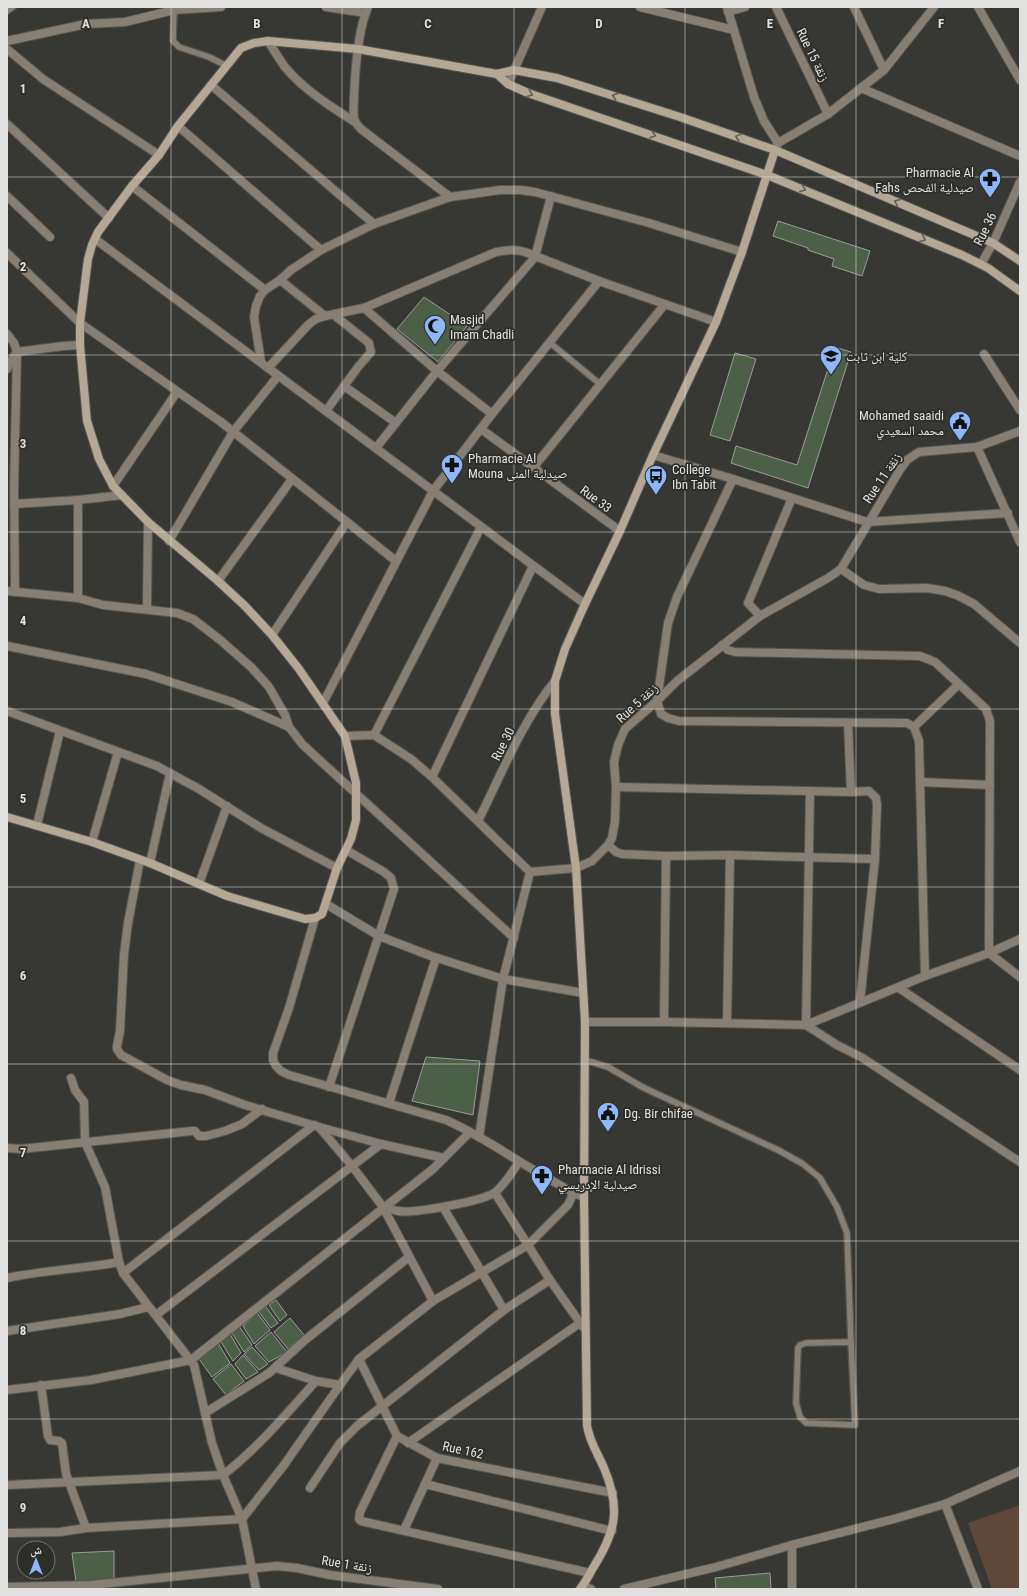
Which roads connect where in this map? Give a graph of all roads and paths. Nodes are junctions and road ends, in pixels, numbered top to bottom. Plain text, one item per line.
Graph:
1 (13, 7) edge
2 (221, 7) edge
3 (326, 7) edge
4 (542, 7) edge
5 (640, 7) edge
6 (745, 7) edge
7 (776, 7) edge
8 (854, 7) edge
9 (923, 7) edge
10 (934, 7) edge
11 (978, 7) edge
12 (174, 9) edge
13 (367, 10) edge
14 (728, 10) edge
15 (7, 11) edge
16 (927, 16) junction
17 (734, 30) junction
18 (7, 41) edge
19 (268, 42) junction
20 (7, 49) edge
21 (358, 49) junction
22 (227, 66) junction
23 (514, 70) junction
24 (884, 70) junction
25 (497, 74) junction
26 (1020, 80) edge
27 (508, 84) junction
28 (211, 85) junction
29 (861, 88) junction
30 (828, 114) junction
31 (355, 122) junction
32 (7, 124) edge
33 (178, 126) junction
34 (776, 147) junction
35 (159, 155) junction
36 (1020, 156) edge
37 (767, 175) junction
38 (1020, 182) edge
39 (132, 186) junction
40 (7, 196) edge
41 (551, 196) junction
42 (450, 197) junction
43 (109, 218) junction
44 (374, 224) junction
45 (50, 237) dead end
46 (95, 239) junction
47 (993, 243) junction
48 (321, 250) junction
49 (742, 252) junction
50 (7, 253) edge
51 (535, 257) junction
52 (1020, 261) edge
53 (981, 264) junction
54 (280, 280) junction
55 (599, 281) junction
56 (265, 290) junction
57 (1020, 291) edge
58 (665, 304) junction
59 (364, 308) junction
60 (334, 315) junction
61 (325, 316) junction
62 (716, 322) junction
63 (80, 324) junction
64 (7, 334) edge
65 (549, 342) junction
66 (80, 345) junction
67 (17, 352) junction
68 (984, 354) dead end
69 (261, 362) junction
70 (268, 368) junction
71 (7, 369) edge
72 (437, 371) junction
73 (278, 376) junction
74 (600, 384) junction
75 (344, 386) junction
76 (177, 392) junction
77 (1020, 410) edge
78 (326, 411) junction
79 (492, 414) junction
80 (396, 423) junction
81 (481, 429) junction
82 (1020, 431) edge
83 (234, 432) junction
84 (978, 447) junction
85 (376, 448) junction
86 (653, 455) junction
87 (533, 468) junction
88 (292, 479) junction
89 (733, 479) junction
90 (113, 486) junction
91 (10, 487) edge
92 (433, 491) junction
93 (122, 494) junction
94 (792, 498) junction
95 (78, 500) junction
96 (14, 504) junction
97 (1008, 513) junction
98 (148, 522) junction
99 (346, 522) junction
100 (867, 522) junction
101 (481, 527) junction
102 (620, 531) junction
103 (169, 541) junction
104 (1020, 542) edge
105 (396, 561) junction
106 (533, 566) junction
107 (841, 569) junction
108 (218, 581) junction
109 (11, 592) edge
110 (78, 598) junction
111 (585, 604) junction
112 (147, 609) junction
113 (760, 616) junction
114 (272, 635) junction
115 (1020, 643) edge
116 (722, 645) junction
117 (7, 646) edge
118 (555, 681) junction
119 (959, 684) junction
120 (657, 701) junction
121 (322, 703) junction
122 (7, 711) edge
123 (848, 723) junction
124 (289, 727) junction
125 (914, 727) junction
126 (60, 731) junction
127 (374, 735) junction
128 (345, 736) junction
129 (118, 752) junction
130 (170, 773) junction
131 (432, 777) junction
132 (920, 782) junction
133 (990, 785) junction
134 (616, 788) junction
135 (810, 791) junction
136 (851, 792) junction
137 (357, 796) junction
138 (226, 806) junction
139 (7, 817) edge
140 (478, 821) junction
141 (36, 825) junction
142 (92, 842) junction
143 (608, 845) junction
144 (346, 850) junction
145 (730, 855) junction
146 (666, 856) junction
147 (809, 857) junction
148 (875, 859) junction
149 (140, 860) junction
150 (150, 863) junction
151 (337, 868) junction
152 (576, 868) junction
153 (530, 872) junction
154 (199, 884) junction
155 (326, 904) junction
156 (315, 918) junction
157 (379, 936) junction
158 (514, 938) junction
159 (1020, 939) edge
160 (989, 953) junction
161 (436, 958) junction
162 (925, 976) junction
163 (1020, 976) edge
164 (503, 980) junction
165 (898, 988) junction
166 (583, 993) junction
167 (860, 1002) junction
168 (585, 1022) junction
169 (664, 1022) junction
170 (727, 1023) junction
171 (806, 1025) junction
172 (585, 1060) junction
173 (1020, 1070) edge
174 (71, 1078) dead end
175 (329, 1087) junction
176 (389, 1103) junction
177 (262, 1109) junction
178 (316, 1126) junction
179 (470, 1132) junction
180 (479, 1137) junction
181 (85, 1142) junction
182 (381, 1144) junction
183 (7, 1148) edge
184 (444, 1158) junction
185 (519, 1162) junction
186 (1020, 1162) edge
187 (352, 1166) junction
188 (495, 1193) junction
189 (573, 1194) junction
190 (584, 1197) junction
191 (383, 1207) junction
192 (443, 1207) junction
193 (528, 1245) junction
194 (409, 1257) junction
195 (119, 1262) junction
196 (482, 1272) junction
197 (123, 1273) junction
198 (7, 1278) edge
199 (550, 1280) junction
200 (433, 1301) junction
201 (148, 1307) junction
202 (504, 1310) junction
203 (156, 1314) junction
204 (580, 1323) junction
205 (7, 1331) edge
206 (587, 1332) junction
207 (850, 1342) junction
208 (359, 1359) junction
209 (191, 1360) junction
210 (276, 1368) junction
211 (316, 1381) junction
212 (41, 1385) junction
213 (340, 1385) junction
214 (7, 1390) edge
215 (382, 1407) junction
216 (205, 1413) junction
217 (397, 1436) junction
218 (408, 1443) junction
219 (437, 1458) junction
220 (1020, 1471) edge
221 (223, 1475) junction
222 (69, 1482) junction
223 (425, 1484) junction
224 (7, 1485) edge
225 (310, 1488) dead end
226 (613, 1493) junction
227 (945, 1504) junction
228 (242, 1519) junction
229 (86, 1528) junction
230 (404, 1530) junction
231 (612, 1531) junction
232 (7, 1533) edge
233 (792, 1545) junction
234 (252, 1569) junction
235 (590, 1573) junction
236 (7, 1587) edge
237 (91, 1587) edge
238 (585, 1588) edge
239 (256, 1589) edge
240 (438, 1589) edge
241 (624, 1589) edge
242 (792, 1589) edge
243 (978, 1589) edge

1 - 15 lane
2 - 12 street
3 - 13 street
4 - 23 street
5 - 17 street
6 - 14 street
7 - 30 street, Rue 15 زنقة
8 - 24 street
9 - 16 street
10 - 16 street
11 - 26 street
12 - 18 street
12 - 22 lane
13 - 21 street
14 - 17 street
16 - 24 street
17 - 34 street
19 - 21 street
19 - 22 street
19 - 31 street
20 - 35 street
21 - 25 street
21 - 31 street
22 - 28 street
23 - 25 street
23 - 27 street
34 -> 23 street
24 - 29 street
25 - 27 street
27 -> 37 street
28 - 33 street
28 - 44 street
29 - 30 street
29 - 36 street
30 - 34 street
31 - 42 street
32 - 43 street
33 - 35 street
33 - 48 street
34 - 37 street
47 -> 34 street
35 - 39 street
37 - 49 street
37 -> 53 street
38 - 47 street, Rue 36
39 - 43 street
39 - 56 street
40 - 45 street
41 - 42 street
41 - 49 street
41 - 51 street
42 - 44 street
43 - 46 street
44 - 48 street
46 - 63 street
46 - 69 street
47 - 52 street
47 - 53 street, Rue 36
48 - 54 street
49 - 62 street
50 - 63 street
51 - 55 street
51 - 59 street
51 - 72 street
53 - 57 street
54 - 56 street
54 - 61 street
55 - 58 street
55 - 65 street
56 - 69 street
58 - 62 street
58 - 74 street
59 - 60 street
59 - 72 street
60 - 61 street
60 - 75 street
61 - 70 street
62 - 86 street
63 - 66 street
63 - 76 street
64 - 67 street
65 - 74 lane
65 - 79 street
66 - 67 street
66 - 90 street
67 - 71 street
67 - 91 street
68 - 77 street
69 - 70 street
70 - 73 street
72 - 79 street
72 - 80 street
73 - 78 street
73 - 83 street
74 - 87 street
75 - 78 street
75 - 80 street
76 - 83 street
76 - 90 street
78 - 85 street
79 - 81 street
80 - 85 street
81 - 87 street, Rue 33
81 - 92 street
82 - 84 street, Rue 11 زنقة
83 - 88 street
83 - 103 street
84 - 97 street
84 - 100 street, Rue 11 زنقة
85 - 92 street
86 - 89 street
86 - 102 street
87 - 102 street, Rue 33
88 - 99 street
88 - 108 street
89 - 94 street
89 - 120 street
90 - 93 street
91 - 96 street
92 - 101 street
92 - 105 street
93 - 95 street
93 - 98 street
94 - 100 street
94 - 113 street
95 - 96 street
95 - 110 street
96 - 109 street
97 - 100 street
97 - 104 street
98 - 103 street
98 - 112 street
99 - 105 street
99 - 114 street
100 - 107 street, Rue 11 زنقة
101 - 106 street
101 - 127 street
102 - 111 street
103 - 108 street
105 - 121 street
106 - 111 street
106 - 131 street
107 - 113 street, Rue 5 زنقة
107 - 115 street
108 - 114 street
109 - 110 street
110 - 112 street
111 - 118 street
112 - 124 street
113 - 116 street, Rue 5 زنقة
114 - 121 street
116 - 119 street
116 - 120 street, Rue 5 زنقة
117 - 124 street
118 - 140 street, Rue 30
118 - 152 street
119 - 125 street
119 - 133 street
120 - 123 street
120 - 134 street, Rue 5 زنقة
121 - 128 street
122 - 126 street
123 - 125 street
123 - 136 street
124 - 137 street
125 - 132 street
126 - 129 street
126 - 141 street
127 - 128 street
127 - 131 street
128 - 137 street
129 - 130 street
129 - 142 street
130 - 138 street
130 - 150 street
131 - 140 street
132 - 133 street
132 - 162 street
133 - 160 street
134 - 135 street
134 - 143 street, Rue 5 زنقة
135 - 136 street
135 - 147 street
136 - 148 street
137 - 144 street
137 - 158 street
138 - 151 street
138 - 154 street
139 - 141 street
140 - 153 street
141 - 142 street
142 - 149 street
143 - 146 street
143 - 152 street, Rue 5 زنقة
144 - 151 street
144 - 157 street
145 - 146 street
145 - 147 street
145 - 170 street
146 - 169 street
147 - 148 street
147 - 171 street
148 - 167 street
149 - 150 street
149 - 177 street
150 - 154 street
151 - 155 street
152 - 153 street, Rue 5 زنقة
152 - 166 street
153 - 158 street
154 - 156 street
155 - 156 street
155 - 157 street
156 - 175 street
157 - 161 street
157 - 175 street
158 - 164 street
159 - 160 street
160 - 162 street
160 - 163 street
161 - 164 street
161 - 176 street
162 - 165 street
164 - 166 street
164 - 180 street
165 - 167 street
165 - 173 street
166 - 168 street
167 - 171 street
168 - 169 street
168 - 172 street
169 - 170 street
170 - 171 street
171 - 186 street
172 - 190 street
172 - 207 lane
174 - 181 street
175 - 176 street
176 - 179 street
177 - 178 street
177 - 181 street
178 - 182 street
178 - 187 street
178 - 197 street
179 - 180 street
179 - 184 street
180 - 185 street
181 - 183 street
181 - 195 street
182 - 184 street
182 - 187 street
184 - 191 street
185 - 188 street
185 - 189 street
187 - 191 street
187 - 203 street
188 - 192 street
188 - 193 street
189 - 190 street
189 - 193 street
190 - 206 street
191 - 192 street
191 - 194 street
191 - 209 street
192 - 196 street
193 - 196 street
193 - 199 street
194 - 200 street
194 - 210 street
195 - 197 street
195 - 198 street
196 - 200 street
196 - 202 street
197 - 201 street
199 - 202 street
199 - 204 street
200 - 208 street
201 - 203 street
201 - 205 street
202 - 215 street
203 - 209 street
204 - 206 street
204 - 218 street
206 - 226 street
207 - 207 lane
208 - 213 street
208 - 215 street
209 - 212 street
209 - 216 street
210 - 211 street
210 - 216 street
211 - 213 street
211 - 221 street
212 - 214 street
212 - 222 street
213 - 228 street
215 - 217 street
215 - 225 street
216 - 221 street
217 - 218 street, Rue 162
217 - 230 street
218 - 219 street, Rue 162
219 - 223 street
219 - 226 street, Rue 162
220 - 227 street
221 - 222 street
221 - 228 street
222 - 224 street
222 - 229 street
223 - 230 street
223 - 231 street
226 - 231 street
227 - 233 street
227 - 243 street
228 - 229 street
228 - 234 street
229 - 232 street
230 - 235 street
231 - 235 street
233 - 241 street
233 - 242 street
234 - 237 street, Rue 1 زنقة
234 - 239 street
234 - 240 street, Rue 1 زنقة
235 - 238 street
236 - 237 street, Rue 1 زنقة

